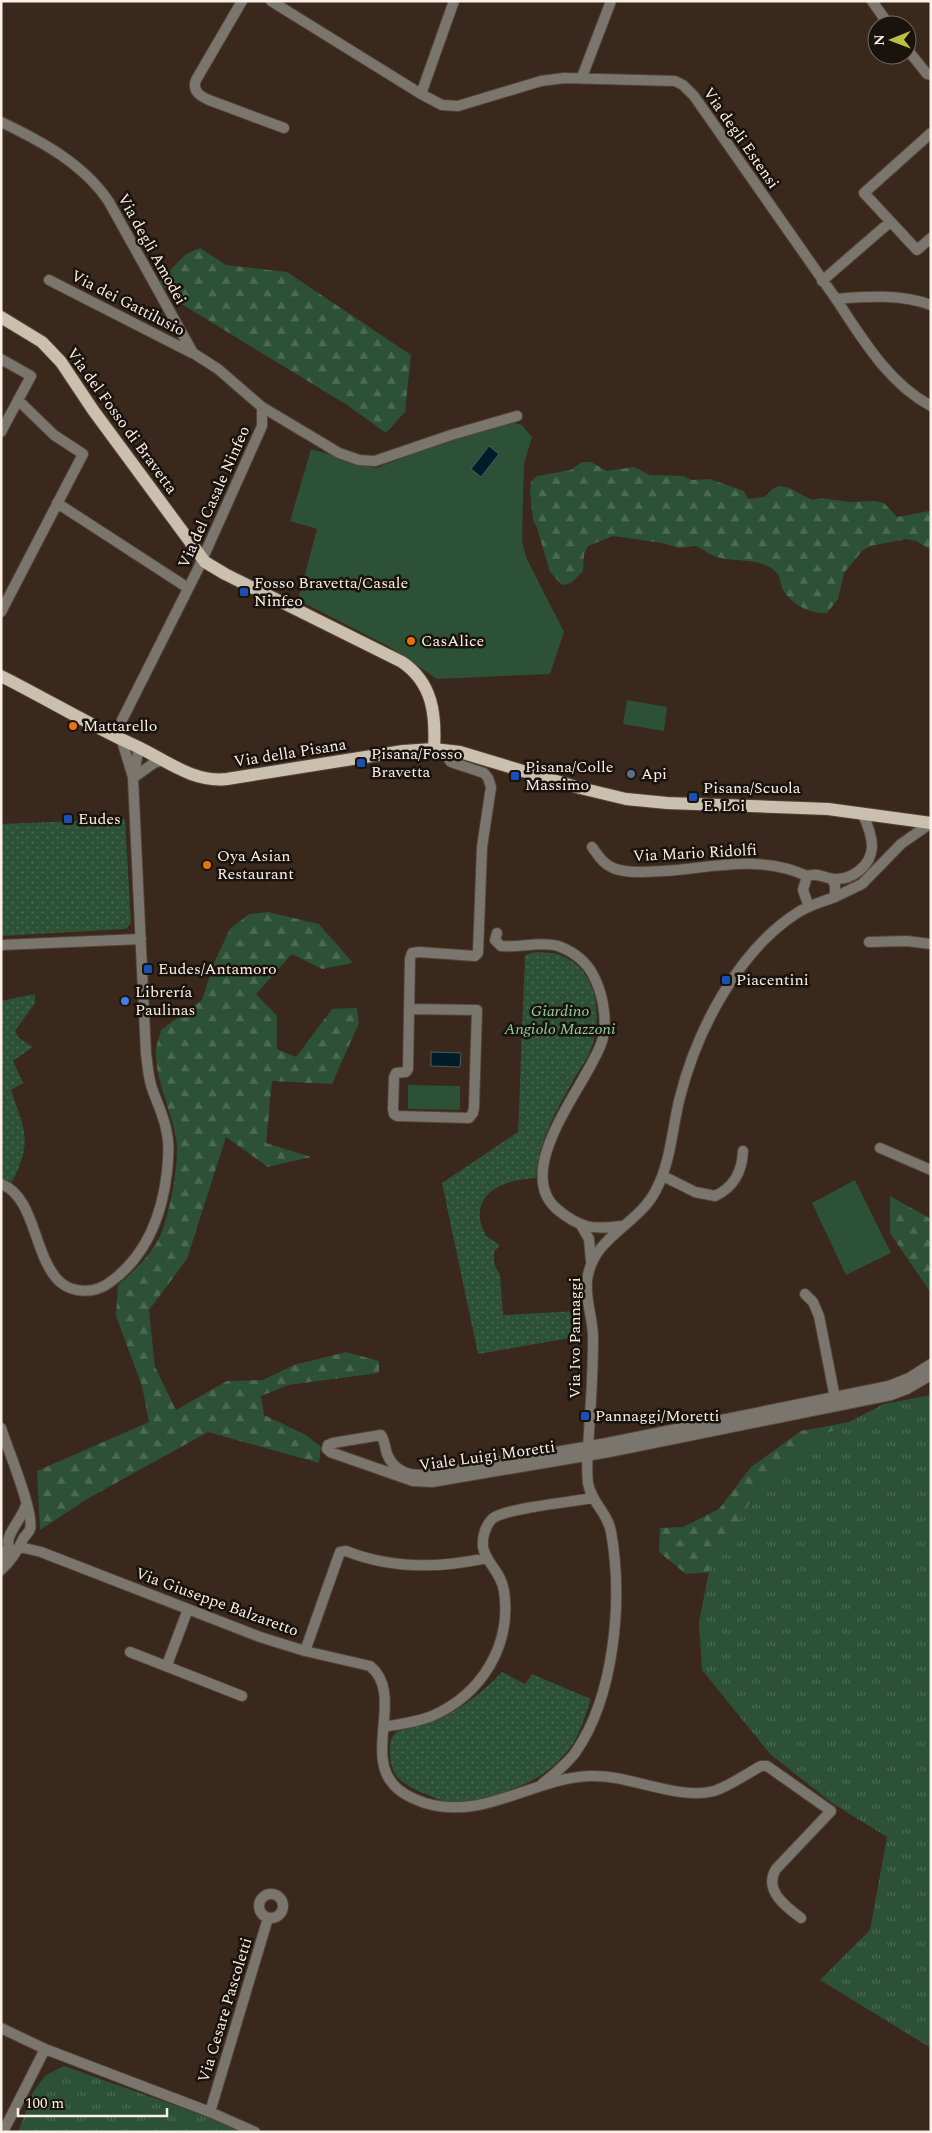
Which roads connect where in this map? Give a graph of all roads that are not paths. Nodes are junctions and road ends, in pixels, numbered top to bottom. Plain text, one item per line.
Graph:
1 (242, 1) edge
2 (271, 1) edge
3 (454, 1) edge
4 (612, 1) edge
5 (872, 1) edge
6 (882, 15) edge
7 (917, 61) edge
8 (931, 75) edge
9 (582, 77) junction
10 (421, 94) junction
11 (1, 122) edge
12 (284, 128) dead end
13 (931, 134) edge
14 (890, 222) junction
15 (931, 238) edge
16 (49, 280) dead end
17 (822, 281) junction
18 (836, 300) junction
19 (931, 305) edge
20 (1, 317) edge
21 (193, 353) junction
22 (1, 359) edge
23 (18, 400) junction
24 (931, 406) edge
25 (262, 407) junction
26 (517, 416) dead end
27 (1, 432) edge
28 (57, 503) junction
29 (202, 559) junction
30 (188, 588) junction
31 (1, 612) edge
32 (1, 676) edge
33 (118, 738) junction
34 (139, 748) junction
35 (437, 749) junction
36 (163, 760) junction
37 (134, 778) junction
38 (862, 813) junction
39 (931, 823) edge
40 (872, 846) junction
41 (592, 847) dead end
42 (889, 856) junction
43 (807, 876) junction
44 (832, 879) junction
45 (835, 897) junction
46 (809, 907) junction
47 (497, 933) dead end
48 (141, 939) junction
49 (869, 942) dead end
50 (931, 944) edge
51 (1, 945) edge
52 (409, 1009) junction
53 (880, 1148) dead end
54 (743, 1151) dead end
55 (931, 1170) edge
56 (663, 1176) junction
57 (1, 1184) edge
58 (581, 1226) junction
59 (622, 1226) junction
60 (591, 1264) junction
61 (805, 1294) dead end
62 (931, 1364) edge
63 (931, 1375) edge
64 (836, 1402) junction
65 (1, 1428) edge
66 (360, 1438) junction
67 (588, 1451) junction
68 (387, 1453) junction
69 (356, 1460) junction
70 (380, 1469) junction
71 (592, 1498) junction
72 (12, 1541) edge
73 (487, 1558) junction
74 (1, 1560) edge
75 (1, 1570) edge
76 (188, 1609) junction
77 (305, 1651) junction
78 (130, 1652) dead end
79 (167, 1665) junction
80 (242, 1696) dead end
81 (384, 1727) junction
82 (539, 1786) junction
83 (268, 1918) dead end
84 (801, 1918) dead end
85 (1, 2028) edge
86 (45, 2049) junction
87 (210, 2112) junction
88 (3, 2132) edge
89 (255, 2132) edge

1 - 12 street
2 - 10 street, Via degli Estensi
3 - 10 street
4 - 9 street
5 - 6 street
7 - 8 street
9 - 10 street, Via degli Estensi
9 - 17 street, Via degli Estensi
11 - 21 street, Via degli Amodei
13 - 14 street
14 - 15 street
14 - 17 street
16 - 21 street, Via dei Gattilusio
17 - 18 street, Via degli Estensi
18 - 19 street
18 - 24 street, Via degli Estensi
20 - 29 main road, Via del Fosso di Bravetta
21 - 25 street, Via degli Amodei
22 - 23 street
23 - 27 street
23 - 28 street
25 - 26 street
25 - 29 street, Via del Casale Ninfeo
28 - 30 street
28 - 31 street
29 - 30 street, Via del Casale Ninfeo
29 - 35 main road, Via del Fosso di Bravetta
30 - 33 street, Via del Casale Ninfeo
32 - 33 main road, Via della Pisana
33 - 34 main road, Via della Pisana
33 - 37 street
34 - 36 main road, Via della Pisana
34 - 37 street
35 - 36 main road, Via della Pisana
35 - 38 main road, Via della Pisana
35 - 52 street
36 - 37 street
37 - 48 street
38 - 39 main road, Via della Pisana
38 - 40 street
39 - 42 street
40 - 42 street
40 - 44 street
41 - 43 street, Via Mario Ridolfi
42 - 45 street
43 - 44 street
43 - 46 street
44 - 45 street
45 - 46 street
46 - 56 street, Via Ivo Pannaggi
47 - 58 street
48 - 51 street
48 - 57 street
49 - 50 street
52 - 52 street
53 - 55 street
54 - 56 street
56 - 59 street, Via Ivo Pannaggi
58 - 59 street
58 - 60 street
59 - 60 street, Via Ivo Pannaggi
60 - 67 street, Via Ivo Pannaggi
61 - 64 street
62 - 64 street, Viale Luigi Moretti
63 - 64 street, Viale Luigi Moretti
64 - 67 street, Viale Luigi Moretti
65 - 72 street
66 - 68 street, Viale Luigi Moretti
66 - 69 street
66 - 69 street, Viale Luigi Moretti
67 - 68 street, Viale Luigi Moretti
67 - 70 street, Viale Luigi Moretti
67 - 71 street, Via Ivo Pannaggi
68 - 70 street
69 - 70 street, Viale Luigi Moretti
71 - 73 street
71 - 82 street
72 - 74 street
72 - 75 street
72 - 76 street, Via Giuseppe Balzaretto
73 - 77 street
73 - 81 street
76 - 77 street, Via Giuseppe Balzaretto
76 - 79 street
77 - 81 street, Via Giuseppe Balzaretto
78 - 79 street
79 - 80 street
81 - 82 street, Via Giuseppe Balzaretto
82 - 84 street, Via Giuseppe Balzaretto
83 - 87 street, Via Cesare Pascoletti
85 - 86 street
86 - 87 street
86 - 88 street
87 - 89 street

